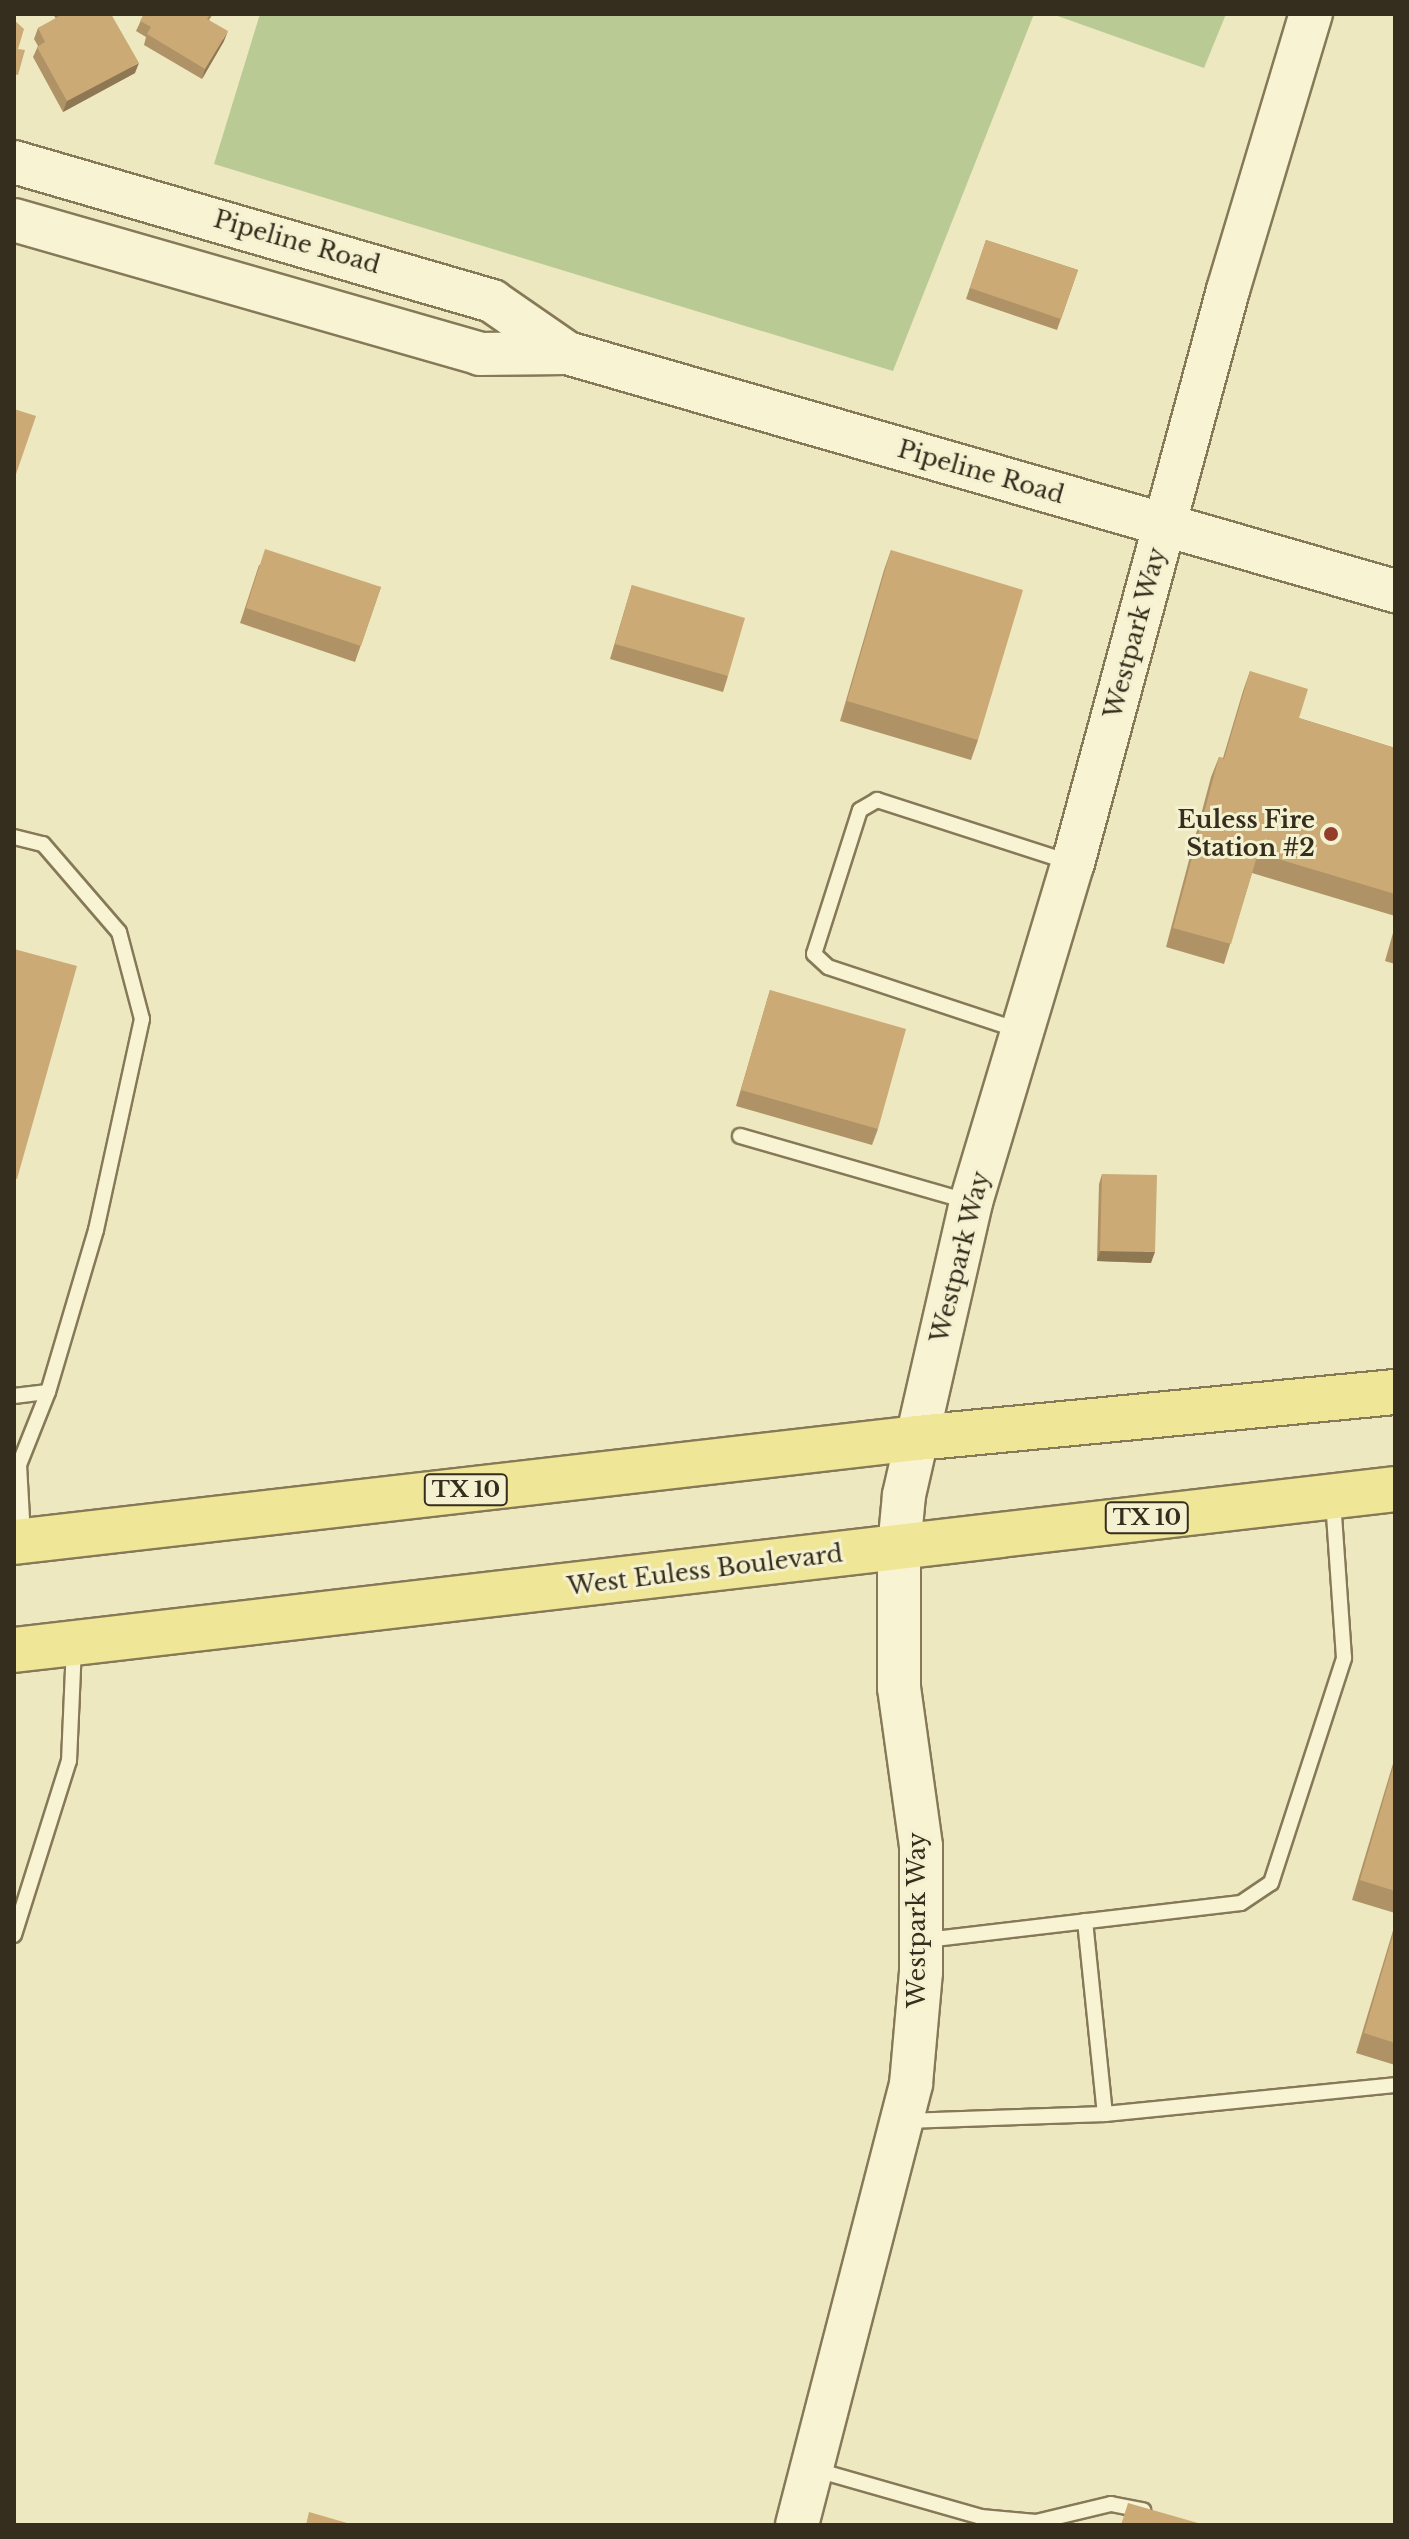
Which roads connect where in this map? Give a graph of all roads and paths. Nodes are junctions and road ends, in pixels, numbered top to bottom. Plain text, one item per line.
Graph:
1 (1311, 14) edge
2 (14, 162) edge
3 (14, 220) edge
4 (567, 353) junction
5 (1165, 525) junction
6 (1395, 591) edge
7 (14, 837) edge
8 (1073, 863) junction
9 (1019, 1031) junction
10 (740, 1136) dead end
11 (971, 1202) junction
12 (48, 1392) junction
13 (1395, 1392) edge
14 (14, 1396) edge
15 (917, 1438) junction
16 (1395, 1489) edge
17 (1333, 1497) junction
18 (19, 1542) edge
19 (899, 1548) junction
20 (74, 1643) junction
21 (14, 1650) edge
22 (1085, 1921) junction
23 (14, 1935) edge
24 (921, 1941) junction
25 (1395, 2085) edge
26 (1105, 2114) junction
27 (902, 2121) junction
28 (813, 2469) junction
29 (1154, 2513) edge
30 (980, 2521) edge
31 (797, 2525) edge

1 - 5 main road, Westpark Way
2 - 4 main road, Pipeline Road
3 - 4 main road, Pipeline Road
4 - 5 main road, Pipeline Road
5 - 6 main road, Pipeline Road
5 - 8 main road, Westpark Way
7 - 12 lane
8 - 9 main road, Westpark Way
8 - 9 lane
9 - 11 main road, Westpark Way
10 - 11 lane
11 - 15 main road, Westpark Way
12 - 14 lane
12 - 18 lane
13 - 15 main road, TX 10
15 - 18 main road, TX 10
15 - 19 main road, Westpark Way
16 - 17 main road, West Euless Boulevard / TX 10
17 - 19 main road, West Euless Boulevard / TX 10
17 - 22 lane
19 - 20 main road, West Euless Boulevard / TX 10
19 - 24 main road, Westpark Way
20 - 21 main road, West Euless Boulevard / TX 10
20 - 23 lane
22 - 24 lane
22 - 26 lane
24 - 27 main road, Westpark Way
25 - 26 lane
26 - 27 lane
27 - 28 main road, Westpark Way
28 - 30 lane
28 - 31 main road, Westpark Way
29 - 30 lane

